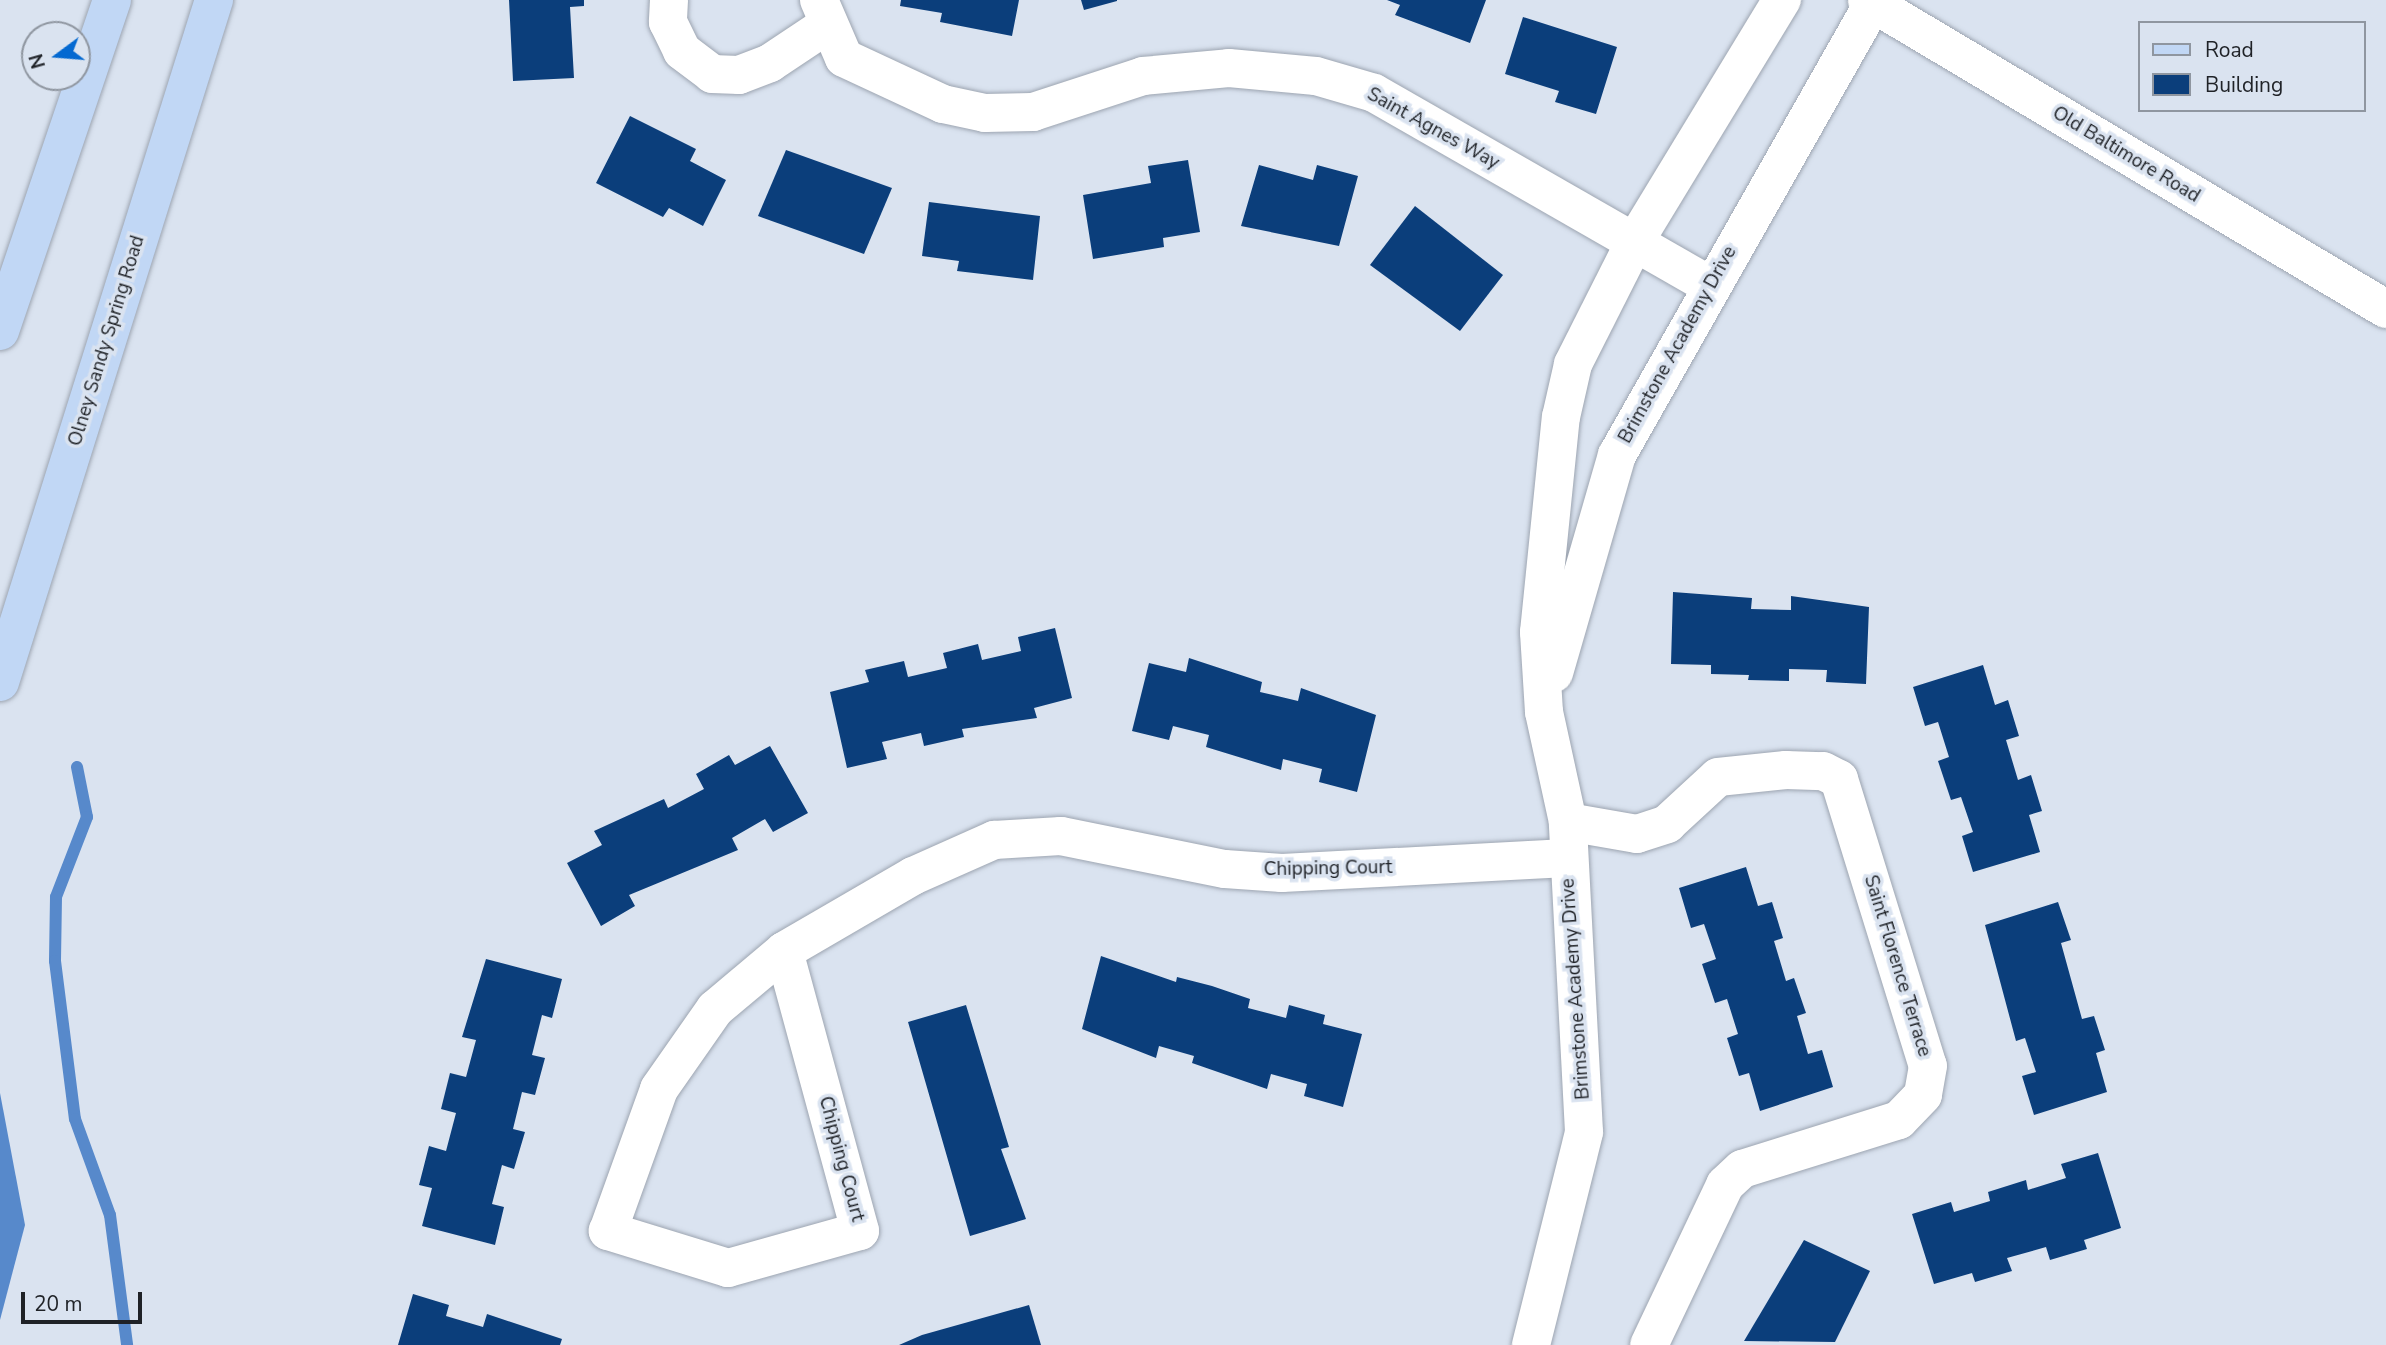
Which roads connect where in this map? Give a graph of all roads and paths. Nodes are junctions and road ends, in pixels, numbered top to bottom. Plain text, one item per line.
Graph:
1 (112, 0) edge
2 (214, 0) edge
3 (669, 0) edge
4 (1782, 0) edge
5 (1871, 1) edge
6 (823, 13) edge
7 (1634, 243) junction
8 (1711, 286) junction
9 (2386, 309) edge
10 (0, 331) edge
11 (0, 682) edge
12 (1544, 712) junction
13 (1568, 840) junction
14 (784, 951) junction
15 (1531, 1345) edge
16 (1649, 1345) edge

1 - 10 main road
2 - 11 main road, Olney Sandy Spring Road
3 - 6 street, Saint Agnes Way
4 - 7 street, Brimstone Academy Drive
5 - 8 street, Brimstone Academy Drive
5 - 9 street, Old Baltimore Road
6 - 7 street, Saint Agnes Way
7 - 8 street, Saint Agnes Way
7 - 12 street, Brimstone Academy Drive
8 - 12 street, Brimstone Academy Drive
12 - 13 street, Brimstone Academy Drive
13 - 14 street, Chipping Court
13 - 15 street, Brimstone Academy Drive
13 - 16 street, Saint Florence Terrace
14 - 14 street, Chipping Court

